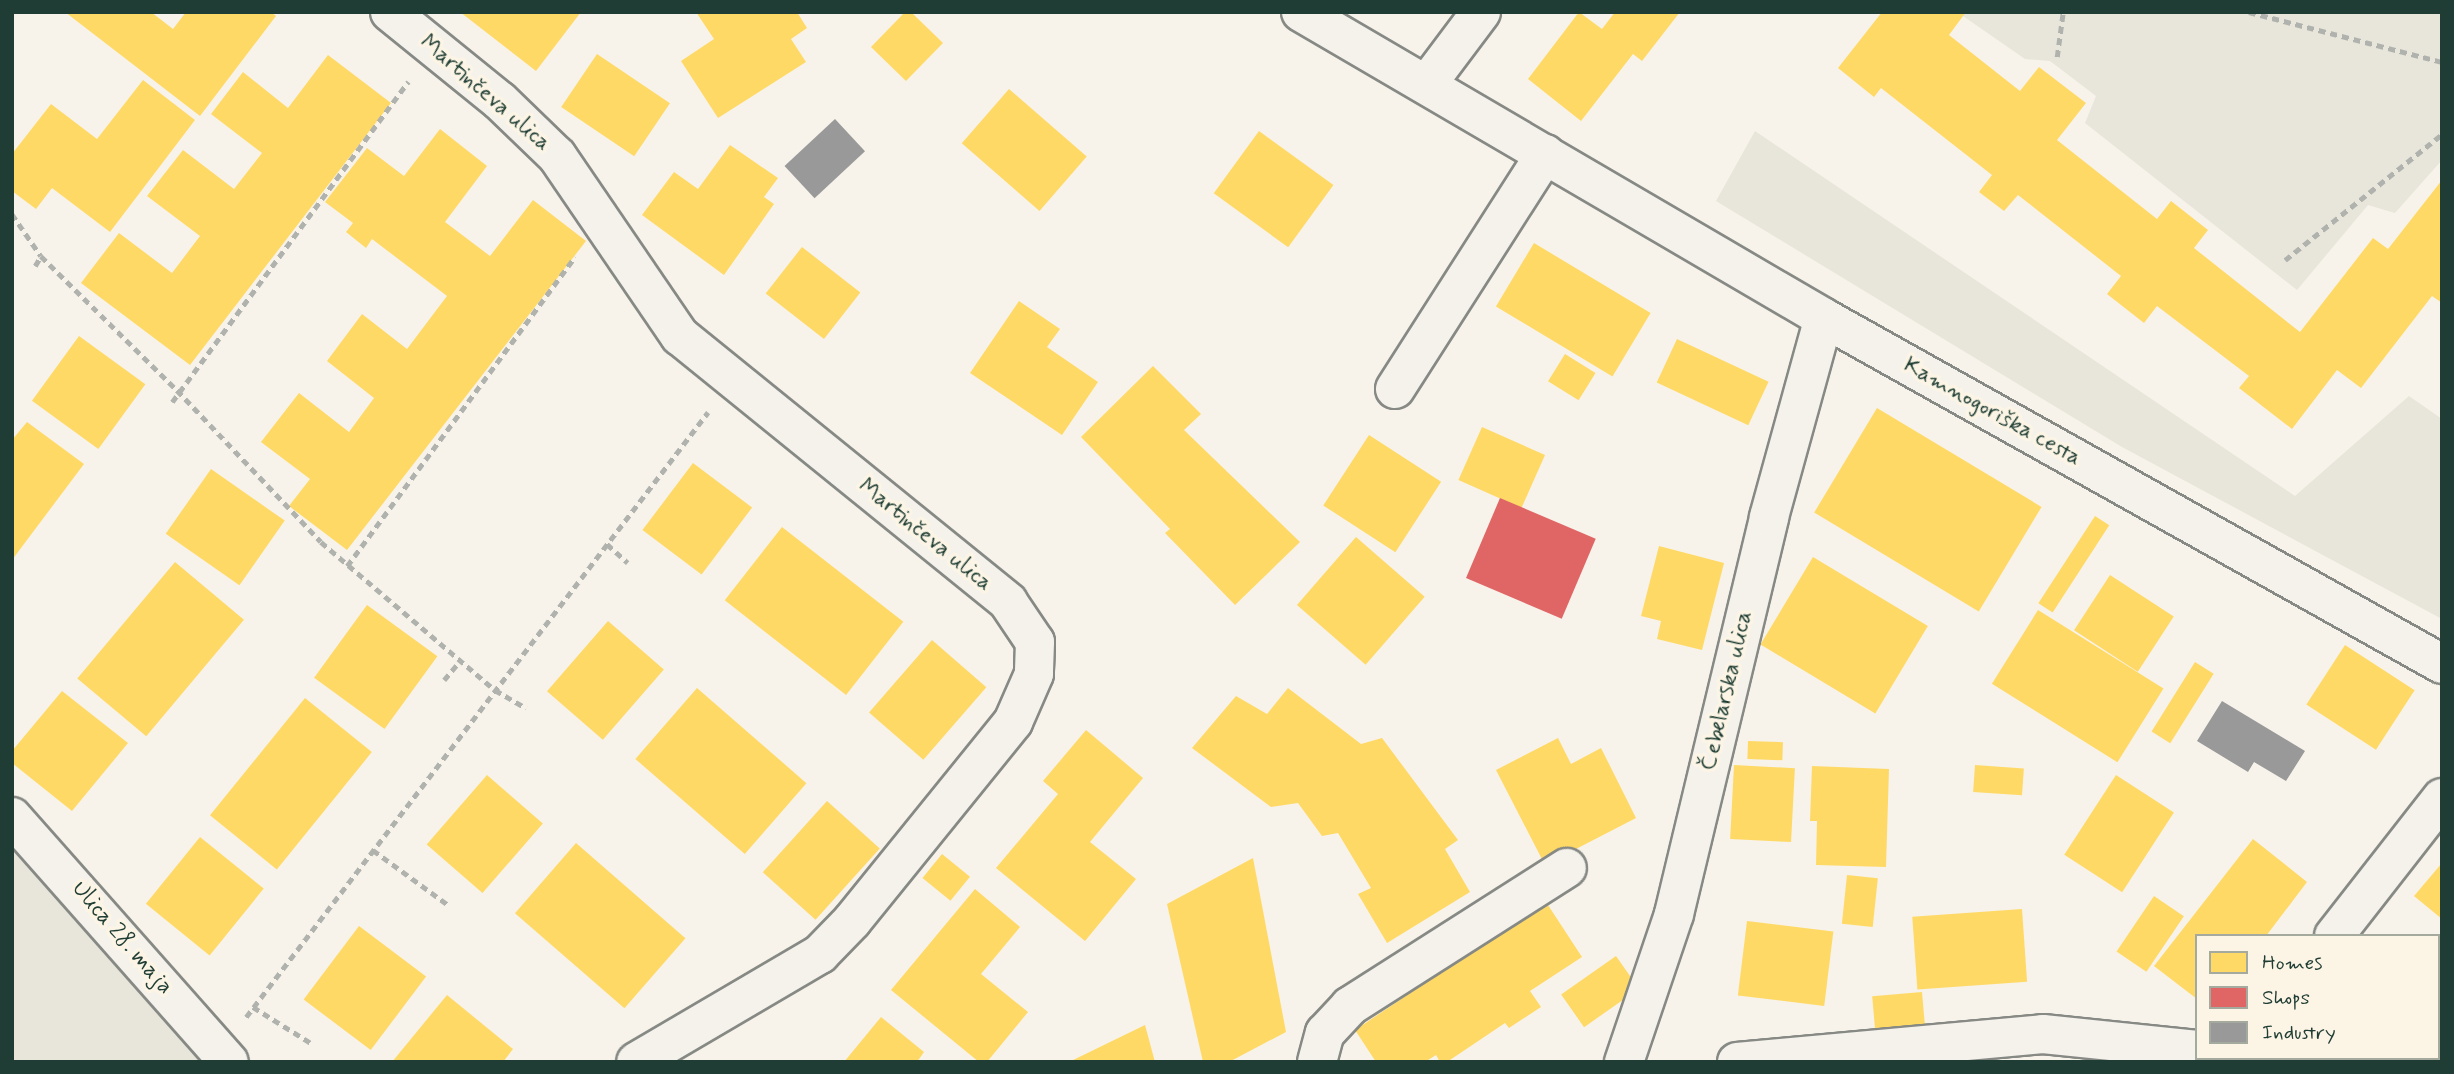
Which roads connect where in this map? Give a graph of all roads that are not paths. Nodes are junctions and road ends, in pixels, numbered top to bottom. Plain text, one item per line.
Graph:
1 (390, 12) edge
2 (1301, 12) edge
3 (1481, 12) edge
4 (1427, 83) junction
5 (1545, 154) junction
6 (1824, 318) junction
7 (1395, 389) dead end
8 (2442, 664) edge
9 (2442, 798) edge
10 (12, 817) edge
11 (1567, 868) dead end
12 (2336, 934) edge
13 (2195, 1050) edge
14 (224, 1056) edge
15 (636, 1062) edge
16 (1317, 1062) edge
17 (1624, 1062) edge
18 (1737, 1062) edge

1 - 15 street, Martinčeva ulica
2 - 4 street, Kamnogoriška cesta
3 - 4 street
4 - 5 street, Kamnogoriška cesta
5 - 6 street, Kamnogoriška cesta
5 - 7 street
6 - 8 street, Kamnogoriška cesta
6 - 17 street, Čebelarska ulica
9 - 12 street
10 - 14 street, Ulica 28. maja
11 - 16 street
13 - 18 street

